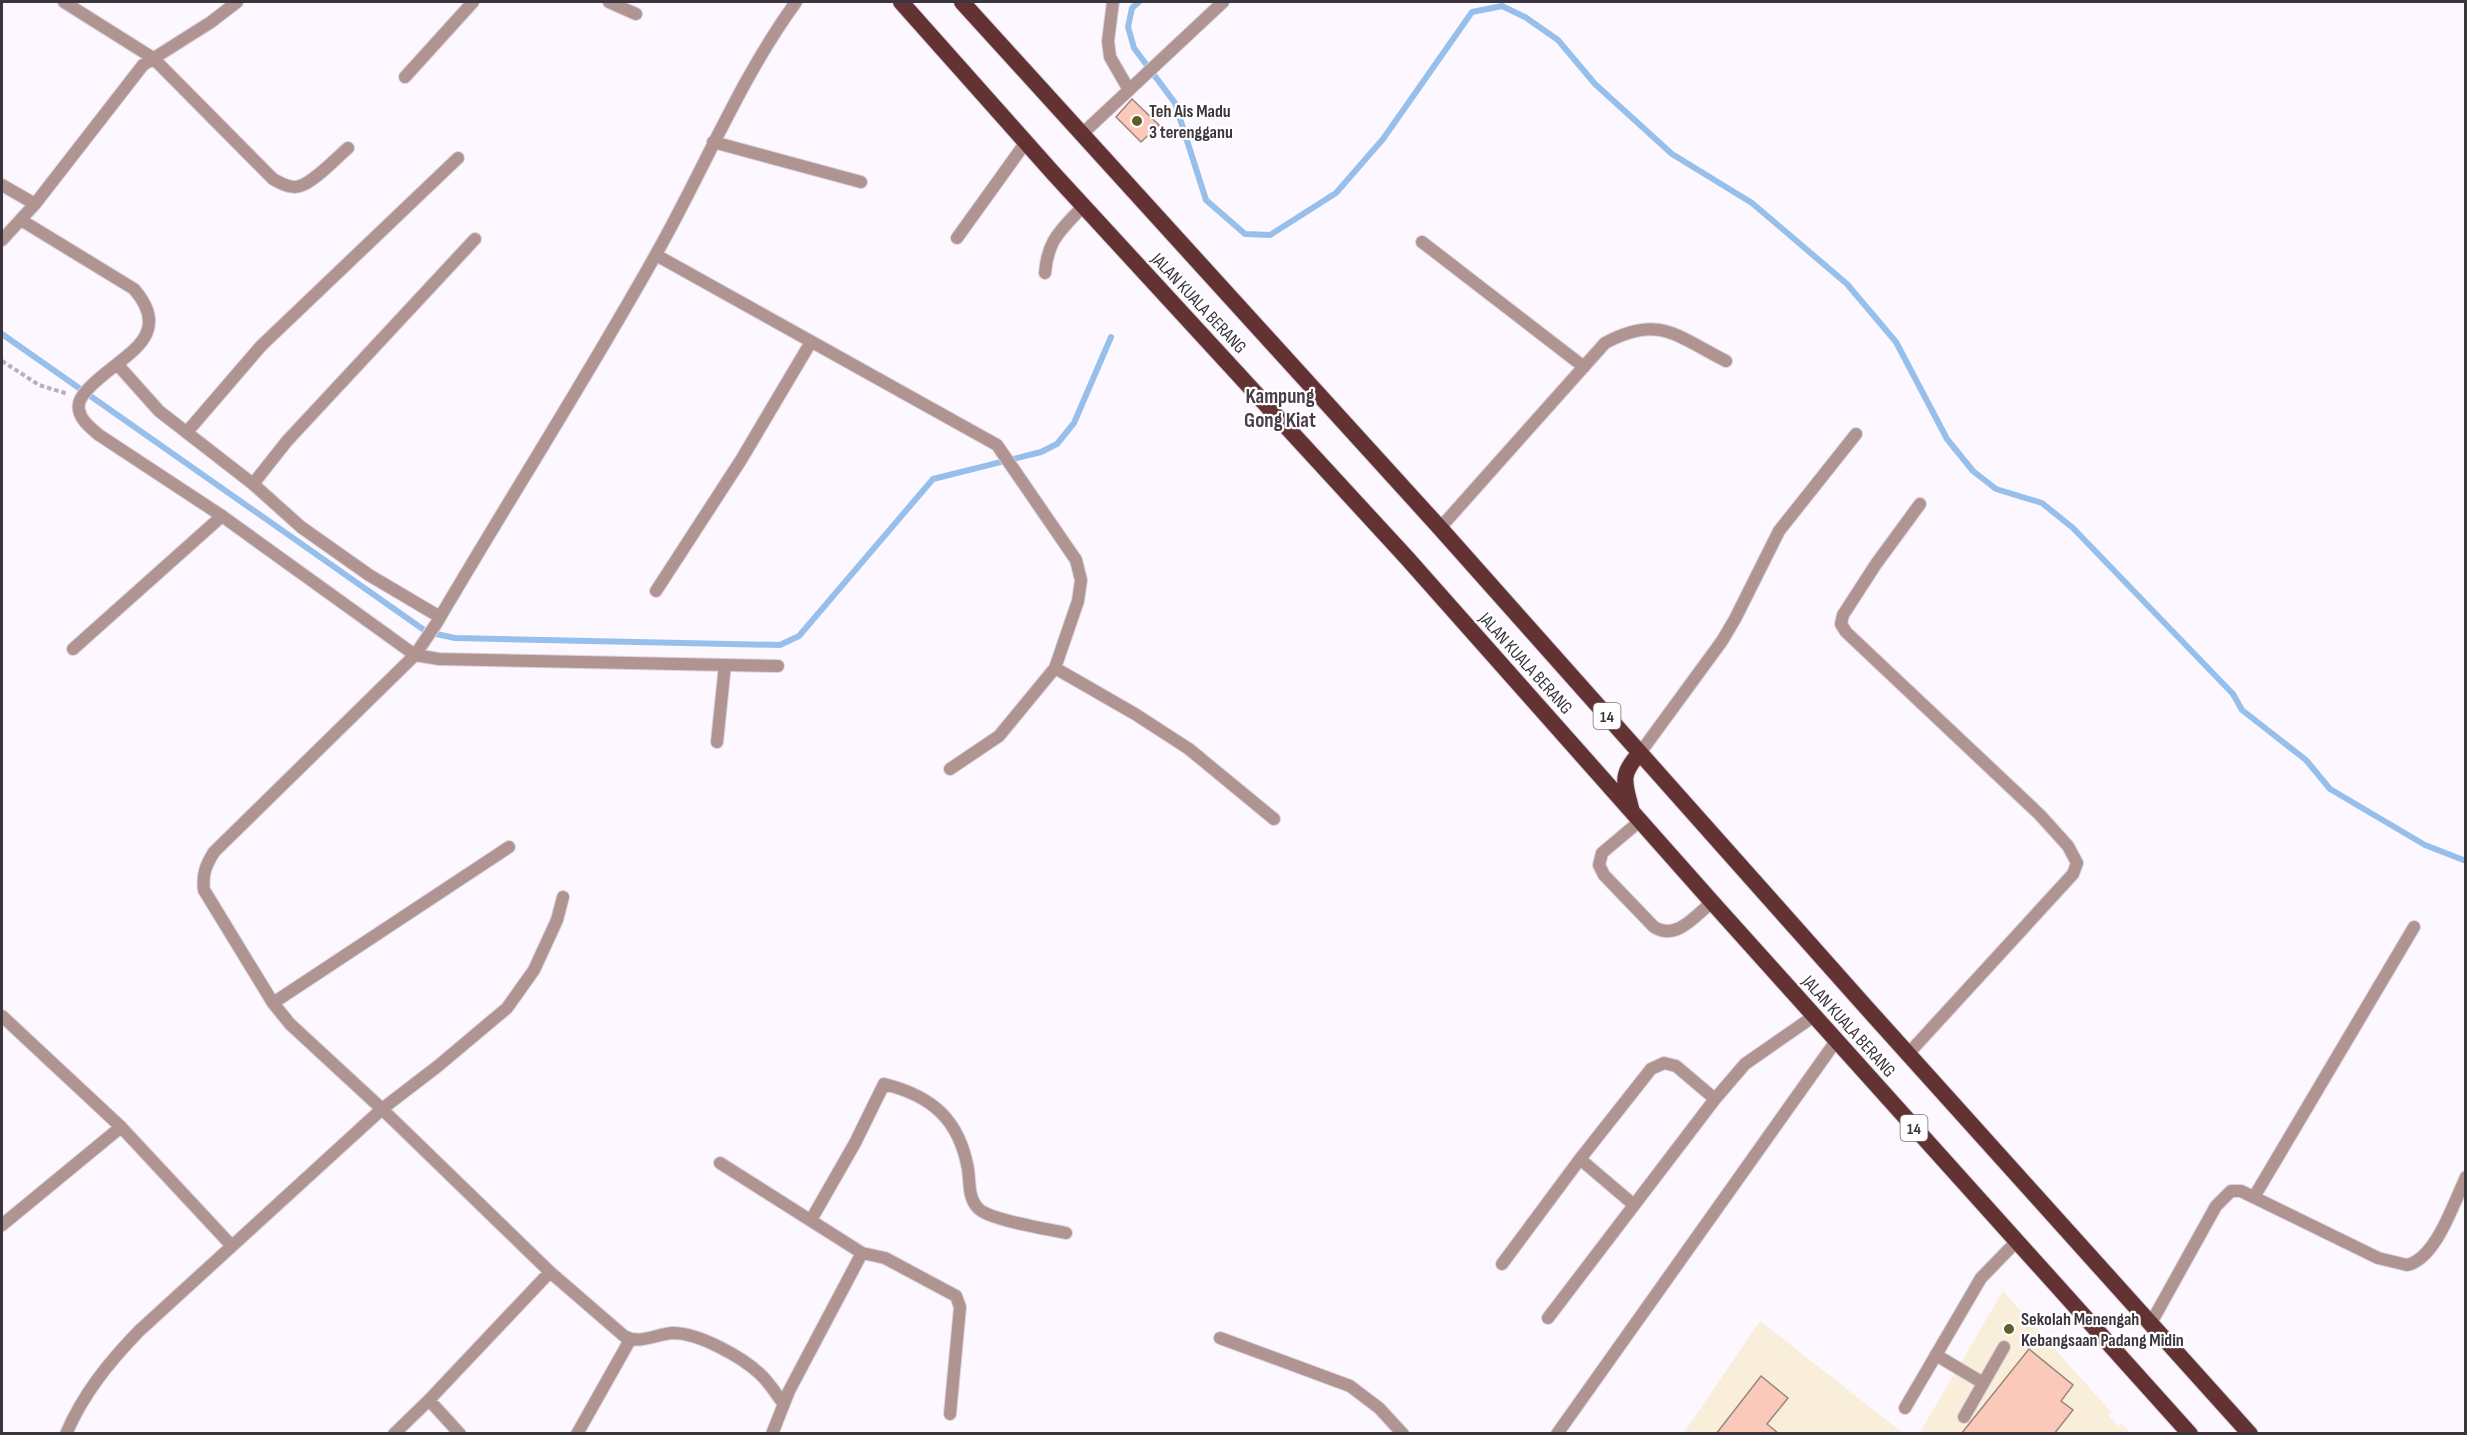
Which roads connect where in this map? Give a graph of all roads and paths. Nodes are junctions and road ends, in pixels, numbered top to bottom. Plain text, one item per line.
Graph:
1 (64, 2) edge
2 (237, 2) edge
3 (473, 2) edge
4 (609, 2) edge
5 (796, 2) edge
6 (902, 2) edge
7 (962, 2) edge
8 (1113, 2) edge
9 (1223, 2) edge
10 (636, 14) dead end
11 (153, 58) junction
12 (405, 76) dead end
13 (1129, 90) junction
14 (1082, 134) junction
15 (713, 142) junction
16 (1026, 142) junction
17 (348, 148) dead end
18 (458, 158) dead end
19 (861, 182) dead end
20 (2, 185) edge
21 (35, 204) junction
22 (1083, 206) junction
23 (21, 220) junction
24 (957, 238) dead end
25 (475, 239) dead end
26 (2, 240) edge
27 (1422, 242) dead end
28 (656, 255) junction
29 (1044, 273) dead end
30 (811, 342) junction
31 (2, 361) edge
32 (1726, 361) dead end
33 (117, 364) junction
34 (1584, 367) junction
35 (79, 404) junction
36 (187, 432) junction
37 (1856, 434) dead end
38 (253, 484) junction
39 (1920, 504) dead end
40 (222, 516) junction
41 (1440, 528) junction
42 (656, 591) dead end
43 (438, 620) junction
44 (72, 649) dead end
45 (419, 651) junction
46 (725, 665) junction
47 (778, 666) dead end
48 (1055, 668) junction
49 (717, 742) dead end
50 (1640, 753) junction
51 (950, 769) dead end
52 (1636, 816) junction
53 (1274, 819) dead end
54 (509, 847) dead end
55 (563, 897) dead end
56 (1712, 902) junction
57 (2414, 927) dead end
58 (273, 1003) junction
59 (2, 1016) edge
60 (1814, 1016) junction
61 (1836, 1041) junction
62 (1908, 1054) junction
63 (1714, 1099) junction
64 (382, 1109) junction
65 (121, 1127) junction
66 (1580, 1159) junction
67 (720, 1163) dead end
68 (2466, 1177) edge
69 (2254, 1197) junction
70 (1634, 1205) junction
71 (811, 1220) junction
72 (2, 1225) edge
73 (1065, 1233) dead end
74 (2017, 1241) junction
75 (231, 1245) junction
76 (862, 1253) junction
77 (1502, 1264) dead end
78 (550, 1272) junction
79 (1548, 1318) dead end
80 (2151, 1323) junction
81 (1220, 1338) dead end
82 (630, 1340) junction
83 (2004, 1347) dead end
84 (1936, 1355) junction
85 (1983, 1383) junction
86 (429, 1400) junction
87 (783, 1403) junction
88 (1905, 1408) dead end
89 (950, 1414) dead end
90 (1964, 1417) dead end
91 (66, 1434) edge
92 (394, 1434) edge
93 (460, 1434) edge
94 (577, 1434) edge
95 (772, 1434) edge
96 (1403, 1434) edge
97 (1557, 1434) edge
98 (2190, 1434) edge
99 (2250, 1434) edge

1 - 11 street
2 - 11 street
3 - 12 street
4 - 10 street
5 - 15 street
6 - 16 highway, JALAN KUALA BERANG / 14
7 - 14 highway, JALAN KUALA BERANG / 14
8 - 13 street
9 - 13 street
11 - 17 street
11 - 21 street
13 - 14 street
14 - 41 highway, JALAN KUALA BERANG / 14
15 - 19 street
15 - 28 street
16 - 22 highway, JALAN KUALA BERANG / 14
16 - 24 street
18 - 36 street
20 - 21 street
21 - 23 street
22 - 29 street
22 - 52 highway, JALAN KUALA BERANG / 14
23 - 26 street
23 - 33 street
25 - 38 street
27 - 34 street
28 - 30 street
28 - 43 street
30 - 42 street
30 - 48 street
31 - 35 path
32 - 34 street
33 - 35 street
33 - 36 street
34 - 41 street
35 - 40 street
36 - 38 street
37 - 50 street
38 - 43 street
39 - 62 street
40 - 44 street
40 - 45 street
41 - 50 highway, JALAN KUALA BERANG / 14
43 - 45 street
45 - 46 street
45 - 58 street
46 - 47 street
46 - 49 street
48 - 51 street
48 - 53 street
50 - 52 highway
50 - 62 highway, JALAN KUALA BERANG / 14
52 - 56 highway, JALAN KUALA BERANG / 14
52 - 56 street
54 - 58 street
55 - 64 street
56 - 60 highway, JALAN KUALA BERANG / 14
57 - 69 street
58 - 64 street
59 - 65 street
60 - 61 highway, JALAN KUALA BERANG / 14
60 - 63 street
61 - 74 highway, JALAN KUALA BERANG / 14
61 - 97 street
62 - 80 highway, JALAN KUALA BERANG / 14
63 - 66 street
63 - 70 street
64 - 75 street
64 - 78 street
65 - 72 street
65 - 75 street
66 - 70 street
66 - 77 street
67 - 71 street
68 - 69 street
69 - 80 street
70 - 79 street
71 - 73 street
71 - 76 street
74 - 84 street
74 - 98 highway, JALAN KUALA BERANG / 14
75 - 91 street
76 - 87 street
76 - 89 street
78 - 82 street
78 - 86 street
80 - 99 highway, JALAN KUALA BERANG / 14
81 - 96 street
82 - 87 street
82 - 94 street
83 - 85 street
84 - 85 street
84 - 88 street
85 - 90 street
86 - 92 street
86 - 93 street
87 - 95 street

